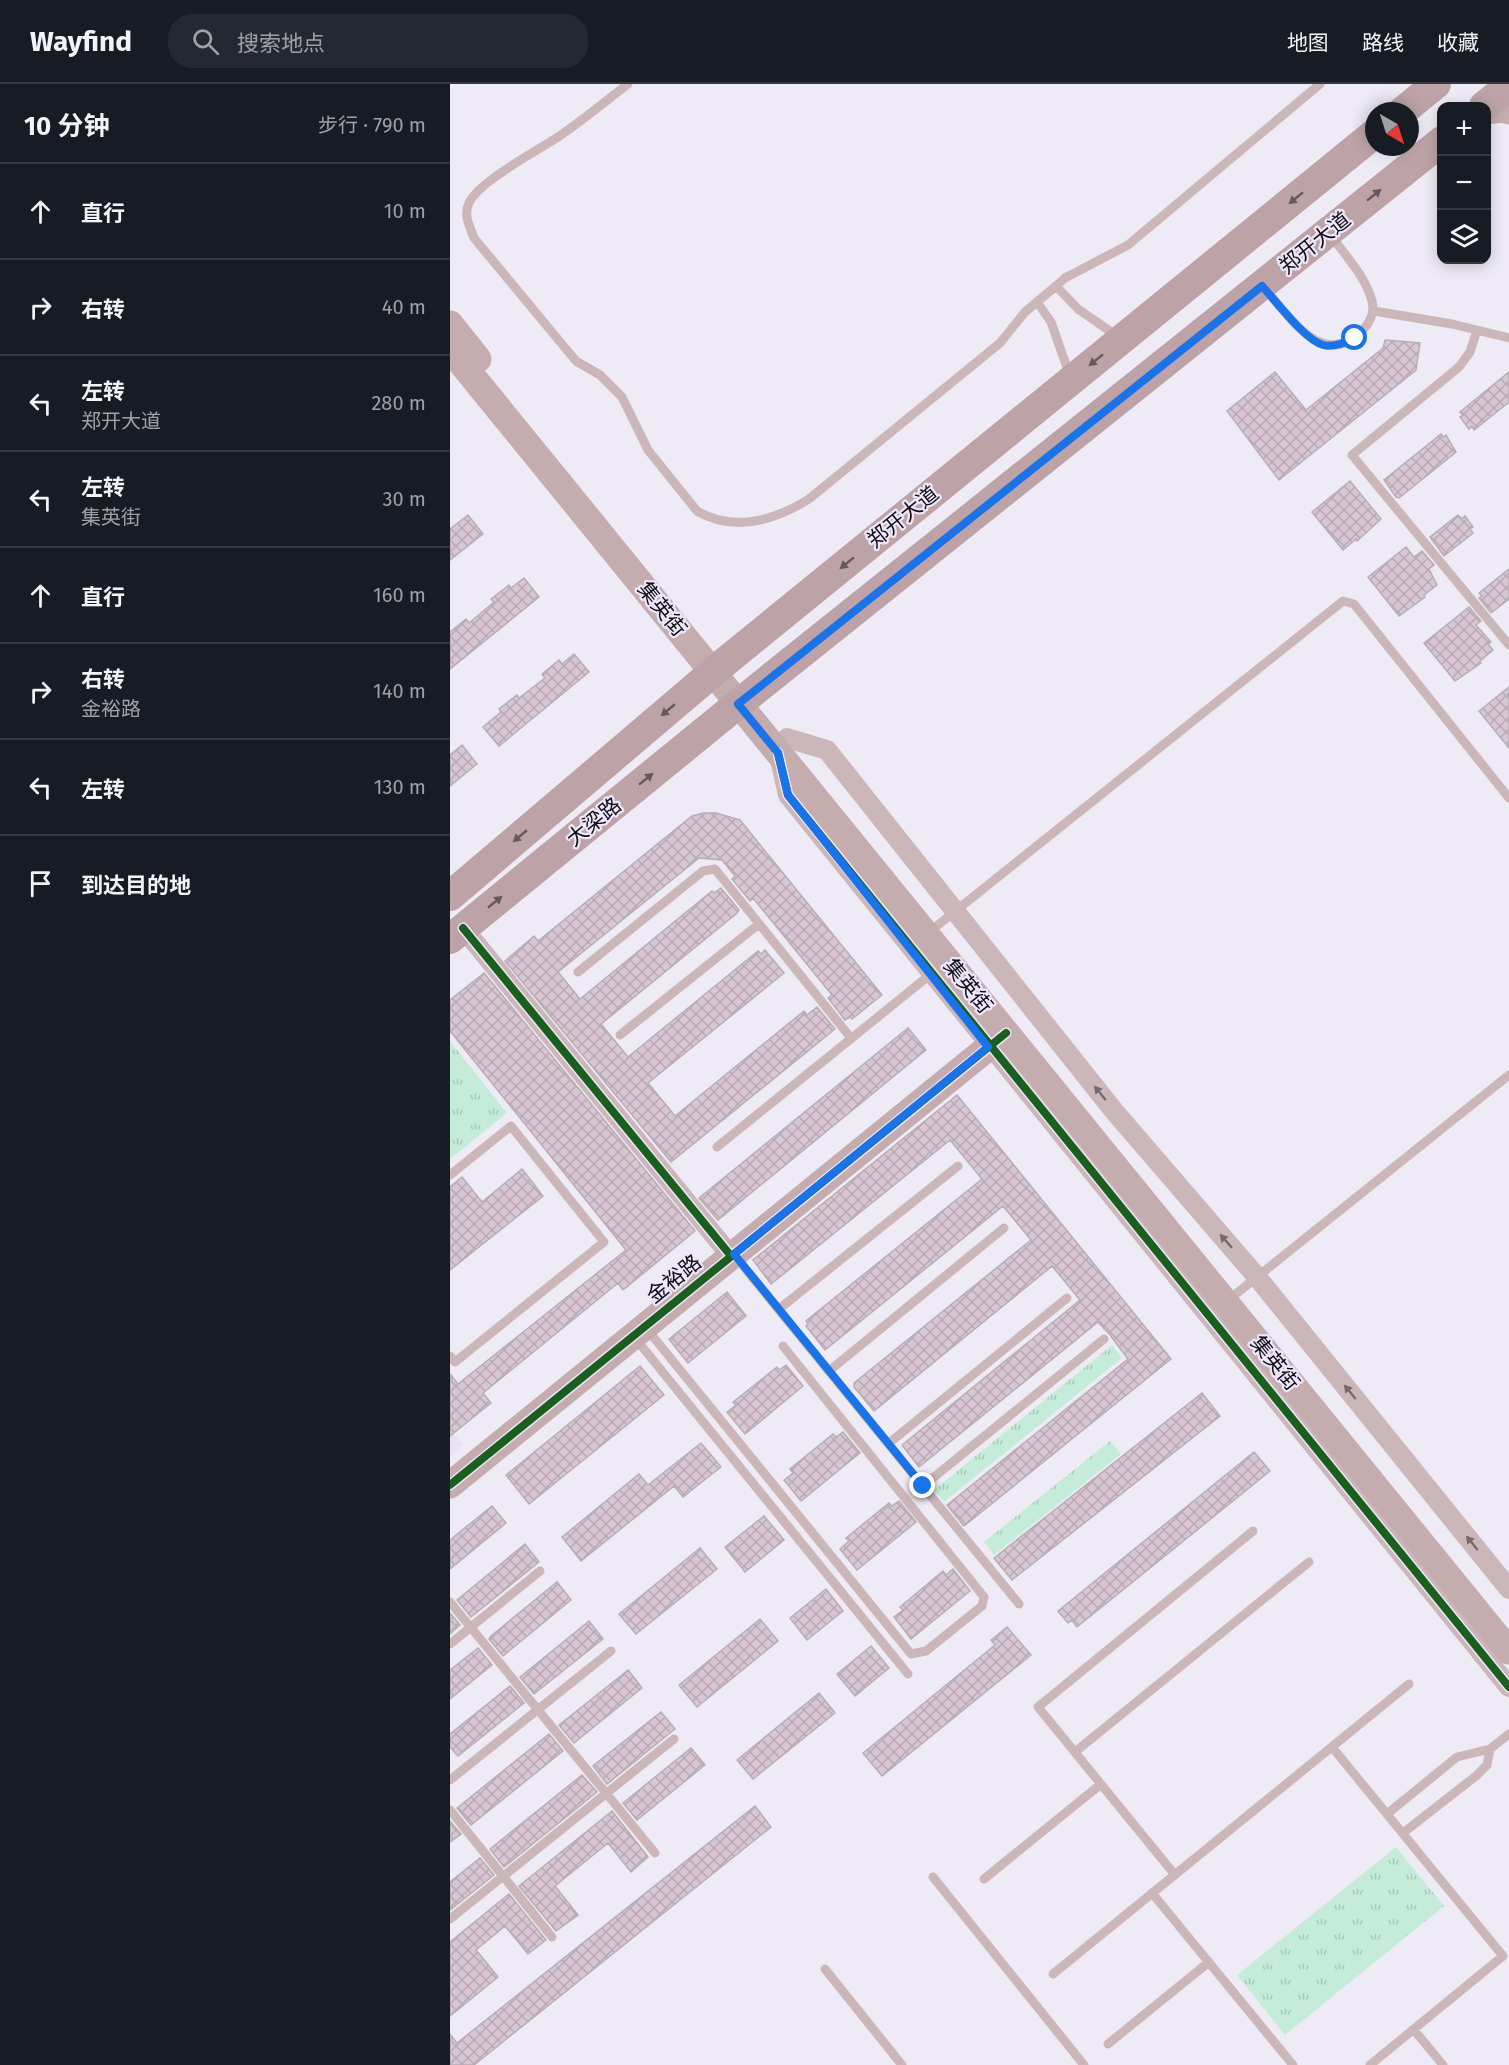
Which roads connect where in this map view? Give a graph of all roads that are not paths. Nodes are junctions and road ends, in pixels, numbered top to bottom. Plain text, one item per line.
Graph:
1 (628, 84) edge
2 (1320, 84) edge
3 (1435, 85) edge
4 (1509, 86) edge
5 (1414, 102) edge
6 (1489, 102) edge
7 (1491, 110) edge
8 (1509, 111) edge
9 (1365, 142) edge
10 (1437, 145) edge
11 (1328, 232) junction
12 (1056, 286) junction
13 (1262, 286) junction
14 (1036, 302) junction
15 (1374, 311) junction
16 (450, 324) edge
17 (1477, 330) junction
18 (1509, 338) edge
19 (1122, 339) junction
20 (450, 349) edge
21 (1071, 380) junction
22 (1509, 645) edge
23 (719, 667) junction
24 (745, 699) junction
25 (782, 746) junction
26 (1509, 798) edge
27 (450, 896) edge
28 (946, 918) junction
29 (759, 924) junction
30 (457, 934) edge
31 (578, 972) dead end
32 (931, 974) junction
33 (620, 1035) dead end
34 (851, 1038) junction
35 (997, 1040) junction
36 (1509, 1075) edge
37 (717, 1147) dead end
38 (958, 1167) dead end
39 (450, 1175) edge
40 (1004, 1228) dead end
41 (732, 1255) junction
42 (1247, 1285) junction
43 (1067, 1298) dead end
44 (779, 1309) junction
45 (639, 1331) junction
46 (1104, 1339) dead end
47 (783, 1346) dead end
48 (450, 1356) edge
49 (829, 1371) junction
50 (888, 1444) junction
51 (450, 1485) edge
52 (923, 1486) junction
53 (1253, 1531) dead end
54 (1309, 1562) dead end
55 (540, 1571) dead end
56 (1509, 1589) edge
57 (450, 1602) edge
58 (1019, 1604) dead end
59 (1509, 1626) edge
60 (471, 1627) junction
61 (450, 1644) edge
62 (611, 1651) dead end
63 (1509, 1651) edge
64 (908, 1674) dead end
65 (1409, 1684) dead end
66 (1509, 1687) edge
67 (538, 1710) junction
68 (1509, 1734) edge
69 (674, 1739) dead end
70 (1332, 1747) junction
71 (1490, 1749) junction
72 (1075, 1752) junction
73 (450, 1780) edge
74 (1101, 1784) junction
75 (606, 1793) junction
76 (450, 1810) edge
77 (1387, 1814) junction
78 (1403, 1833) junction
79 (655, 1853) dead end
80 (1175, 1875) junction
81 (503, 1876) junction
82 (933, 1877) dead end
83 (984, 1879) dead end
84 (1152, 1893) junction
85 (450, 1919) edge
86 (552, 1937) dead end
87 (1506, 1957) edge
88 (1209, 1962) junction
89 (825, 1969) dead end
90 (1053, 1974) dead end
91 (1414, 2030) junction
92 (1108, 2044) dead end
93 (902, 2065) edge
94 (1084, 2065) edge
95 (1293, 2065) edge
96 (1370, 2065) edge
97 (1443, 2065) edge

1 - 14 lane
2 - 12 lane
3 - 5 main road
4 - 6 main road
7 - 8 main road
9 -> 19 main road, 郑开大道
11 -> 10 main road, 郑开大道
11 - 13 main road, 郑开大道
11 - 15 lane
12 - 14 lane
12 - 19 lane
13 - 15 lane
13 - 24 main road, 郑开大道
14 - 21 lane
15 - 17 lane
16 - 23 main road, 集英街
17 - 18 lane
17 - 22 lane
19 -> 21 main road, 郑开大道
20 - 23 main road, 集英街
21 -> 23 main road, 郑开大道
23 - 24 main road, 集英街
23 -> 27 main road, 大梁路
24 - 25 main road, 集英街
30 -> 24 main road, 大梁路
25 - 28 main road, 集英街
25 - 32 street
25 - 35 main road, 集英街
26 - 28 lane
42 -> 28 main road, 集英街
29 - 31 lane
29 - 33 lane
29 - 34 lane
30 - 41 street
32 - 34 lane
32 - 35 street
34 - 37 lane
35 - 41 main road, 金裕路
35 - 63 main road, 集英街
35 - 66 street
36 - 42 lane
38 - 44 lane
39 - 48 lane
40 - 49 lane
41 - 44 lane
41 - 45 main road, 金裕路
56 -> 42 street
42 - 59 main road, 集英街
43 - 50 lane
44 - 49 lane
45 - 47 lane
45 - 51 main road, 金裕路
45 - 64 lane
46 - 52 lane
49 - 50 lane
50 - 52 lane
52 - 58 lane
53 - 72 lane
54 - 72 lane
55 - 60 lane
57 - 60 lane
60 - 61 lane
60 - 67 lane
62 - 67 lane
65 - 70 lane
67 - 73 lane
67 - 75 lane
68 - 71 lane
69 - 75 lane
70 - 77 lane
70 - 80 lane
71 - 77 lane
71 - 78 lane
72 - 74 lane
74 - 80 lane
74 - 83 lane
75 - 79 lane
75 - 81 lane
76 - 81 lane
77 - 78 lane
78 - 87 lane
80 - 84 lane
81 - 85 lane
81 - 86 lane
82 - 94 lane
84 - 88 lane
84 - 90 lane
87 - 91 lane
88 - 92 lane
88 - 95 lane
89 - 93 lane
91 - 96 lane
91 - 97 lane

